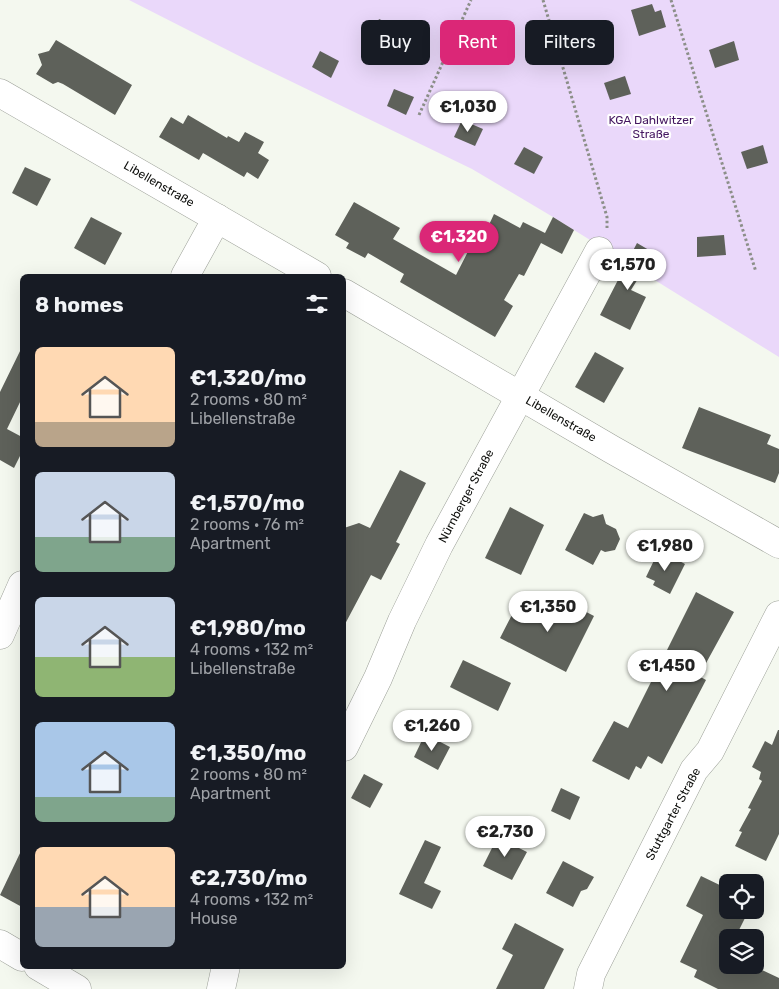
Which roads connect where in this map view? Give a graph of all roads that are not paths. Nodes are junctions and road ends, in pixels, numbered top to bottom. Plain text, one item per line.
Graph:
1 (0, 92) edge
2 (217, 218) junction
3 (599, 251) road end
4 (186, 274) edge
5 (314, 274) edge
6 (346, 294) edge
7 (521, 396) junction
8 (779, 544) edge
9 (20, 590) edge
10 (779, 615) edge
11 (0, 635) edge
12 (346, 743) edge
13 (0, 944) edge
14 (20, 956) edge
15 (43, 969) edge
16 (225, 969) edge
17 (77, 989) edge
18 (221, 989) edge
19 (588, 989) edge

1 - 2 street, Libellenstraße
2 - 4 street
2 - 5 street, Libellenstraße
3 - 7 street, Nürnberger Straße
6 - 7 street, Libellenstraße
7 - 8 street, Libellenstraße
7 - 12 street, Nürnberger Straße
9 - 11 street
10 - 19 street, Stuttgarter Straße
13 - 14 street
15 - 17 street
16 - 18 street

